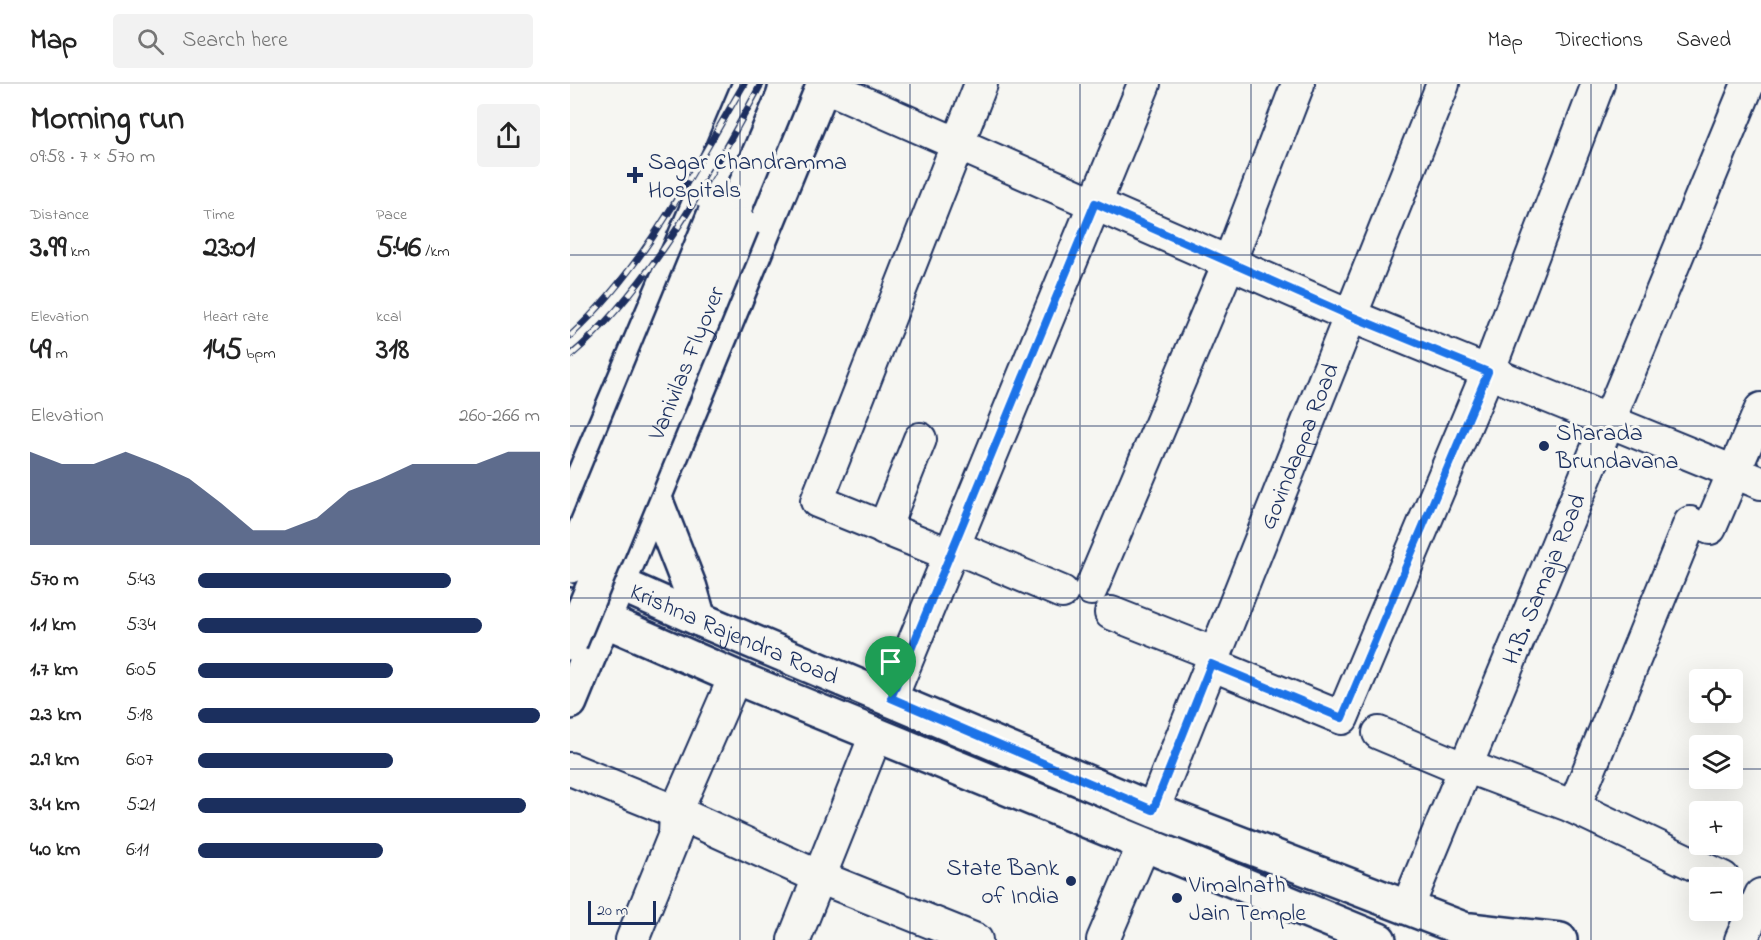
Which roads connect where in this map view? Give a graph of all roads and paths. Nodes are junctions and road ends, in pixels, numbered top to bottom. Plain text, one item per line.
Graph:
1 (750, 84) edge
2 (768, 84) edge
3 (816, 84) edge
4 (981, 84) edge
5 (1144, 84) edge
6 (1298, 84) edge
7 (1443, 84) edge
8 (1598, 84) edge
9 (1748, 84) edge
10 (956, 144) junction
11 (1095, 203) junction
12 (729, 220) junction
13 (1229, 263) junction
14 (1351, 316) junction
15 (1488, 372) junction
16 (1761, 409) edge
17 (1609, 421) junction
18 (920, 439) dead end
19 (1747, 477) edge
20 (654, 496) junction
21 (570, 508) edge
22 (884, 529) junction
23 (953, 551) junction
24 (570, 564) edge
25 (620, 584) junction
26 (570, 605) edge
27 (1111, 613) dead end
28 (699, 620) junction
29 (603, 621) junction
30 (570, 643) edge
31 (1213, 659) junction
32 (735, 677) junction
33 (891, 698) junction
34 (570, 702) edge
35 (1379, 733) dead end
36 (876, 735) junction
37 (570, 769) edge
38 (1465, 769) junction
39 (1574, 807) junction
40 (1153, 810) junction
41 (676, 812) junction
42 (1143, 846) junction
43 (1700, 867) edge
44 (819, 877) junction
45 (1743, 887) edge
46 (1761, 895) edge
47 (1408, 906) junction
48 (1480, 935) edge
49 (959, 937) edge
50 (632, 940) edge
51 (794, 940) edge
52 (1103, 940) edge
53 (1379, 940) edge
54 (1560, 940) edge
55 (1742, 940) edge

1 - 21 main road
2 - 12 main road, Vanivilas Flyover
3 - 10 street
3 - 12 main road, Vanivilas Flyover
3 - 20 main road
4 - 10 street
5 - 11 street
6 - 13 street
7 - 14 street, Govindappa Road
8 - 15 street
9 - 17 street, H.B. Samaja Road
10 - 11 street
10 - 22 street
11 - 13 street
11 - 23 street
12 - 24 main road, Vanivilas Flyover, bridge
12 - 30 main road, Vanivilas Flyover, bridge
13 - 14 street
13 - 23 street
14 - 15 street
14 - 31 street, Govindappa Road
15 - 17 street
15 - 31 street
16 - 19 street
17 - 19 street
17 - 38 street, H.B. Samaja Road
18 - 22 street
19 - 39 street
20 - 25 main road
20 - 28 main road
22 - 23 street
23 - 33 street
24 - 25 main road, Krishna Rajendra Road
25 - 28 main road, Krishna Rajendra Road
25 - 29 main road
26 - 29 main road, Krishna Rajendra Road
27 - 31 street
28 - 33 main road, Krishna Rajendra Road
29 - 32 main road, Krishna Rajendra Road
29 - 34 main road
31 - 40 street, Govindappa Road
32 - 36 main road, Krishna Rajendra Road
32 - 41 street
33 - 40 main road, Krishna Rajendra Road
35 - 38 street
36 - 42 main road, Krishna Rajendra Road
36 - 44 street
37 - 41 street
38 - 39 street
38 - 47 street, H.B. Samaja Road
39 - 43 street
40 - 47 main road, Krishna Rajendra Road
41 - 44 street
41 - 50 street
42 - 52 street
42 - 53 main road, Krishna Rajendra Road
44 - 49 street
44 - 51 street
45 - 46 street
46 - 55 street
47 - 48 main road, Krishna Rajendra Road
48 - 54 main road, Krishna Rajendra Road

